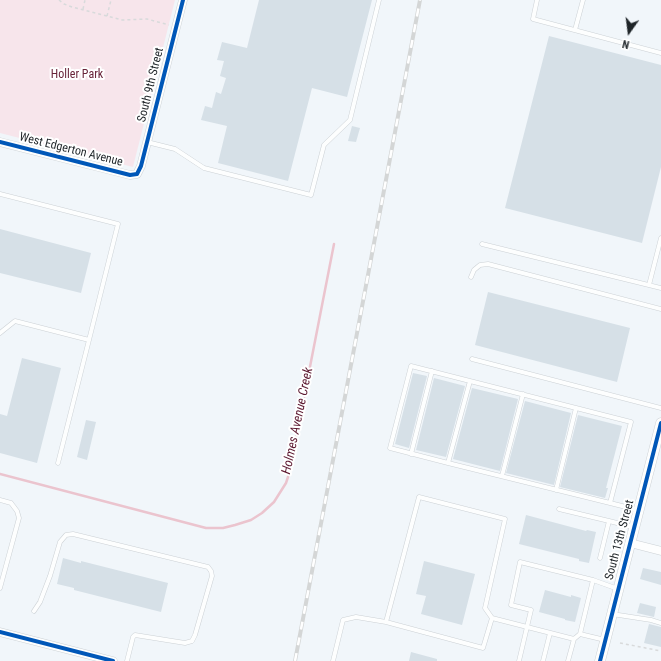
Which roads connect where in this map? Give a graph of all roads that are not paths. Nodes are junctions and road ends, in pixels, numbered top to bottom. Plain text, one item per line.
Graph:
1 (183, 0) edge
2 (379, 0) edge
3 (537, 0) edge
4 (583, 0) edge
5 (575, 30) junction
6 (661, 53) edge
7 (0, 142) edge
8 (147, 142) junction
9 (137, 174) joint
10 (0, 194) edge
11 (661, 238) edge
12 (482, 244) dead end
13 (471, 277) dead end
14 (649, 285) junction
15 (661, 288) edge
16 (661, 309) edge
17 (0, 333) edge
18 (89, 340) junction
19 (472, 359) dead end
20 (432, 371) junction
21 (470, 381) junction
22 (523, 394) junction
23 (576, 408) junction
24 (661, 408) edge
25 (661, 423) edge
26 (411, 454) junction
27 (58, 463) dead end
28 (448, 463) junction
29 (502, 476) junction
30 (556, 490) junction
31 (0, 500) edge
32 (610, 503) junction
33 (559, 509) dead end
34 (638, 510) junction
35 (609, 521) junction
36 (634, 527) junction
37 (630, 543) junction
38 (661, 551) edge
39 (600, 558) dead end
40 (593, 580) junction
41 (0, 588) edge
42 (618, 589) junction
43 (34, 612) dead end
44 (612, 614) junction
45 (492, 618) junction
46 (386, 622) junction
47 (661, 623) edge
48 (527, 627) junction
49 (0, 632) edge
50 (550, 633) junction
51 (580, 634) junction
52 (574, 639) junction
53 (605, 640) junction
54 (113, 661) edge
55 (128, 661) edge
56 (333, 661) edge
57 (519, 661) edge
58 (543, 661) edge
59 (568, 661) edge
60 (600, 661) edge

1 - 8 street, South 9th Street
2 - 8 lane
3 - 5 lane
4 - 5 lane
5 - 6 lane
7 - 9 street, West Edgerton Avenue
8 - 9 street, South 9th Street
10 - 18 lane
11 - 14 lane
12 - 14 lane
13 - 16 lane
14 - 15 lane
17 - 18 lane
18 - 27 lane
19 - 24 lane
20 - 21 lane
20 - 26 lane
20 - 26 lane
21 - 22 lane
21 - 28 lane
22 - 23 lane
22 - 29 lane
23 - 30 lane
23 - 32 lane
25 - 34 street, South 13th Street
26 - 28 lane
28 - 29 lane
29 - 30 lane
30 - 32 lane
31 - 41 lane
32 - 34 lane
33 - 35 lane
34 - 36 street, South 13th Street
35 - 36 lane
35 - 39 lane
36 - 37 street, South 13th Street
37 - 38 street
37 - 42 street, South 13th Street
40 - 42 lane
40 - 48 lane
40 - 51 lane
42 - 44 street, South 13th Street
43 - 55 lane
44 - 47 lane
44 - 53 street, South 13th Street
45 - 46 lane
45 - 46 lane
45 - 48 lane
46 - 56 lane
48 - 50 lane
48 - 57 lane
49 - 54 street
50 - 52 lane
50 - 58 lane
51 - 52 lane
51 - 53 lane
52 - 59 lane
53 - 60 street, South 13th Street

